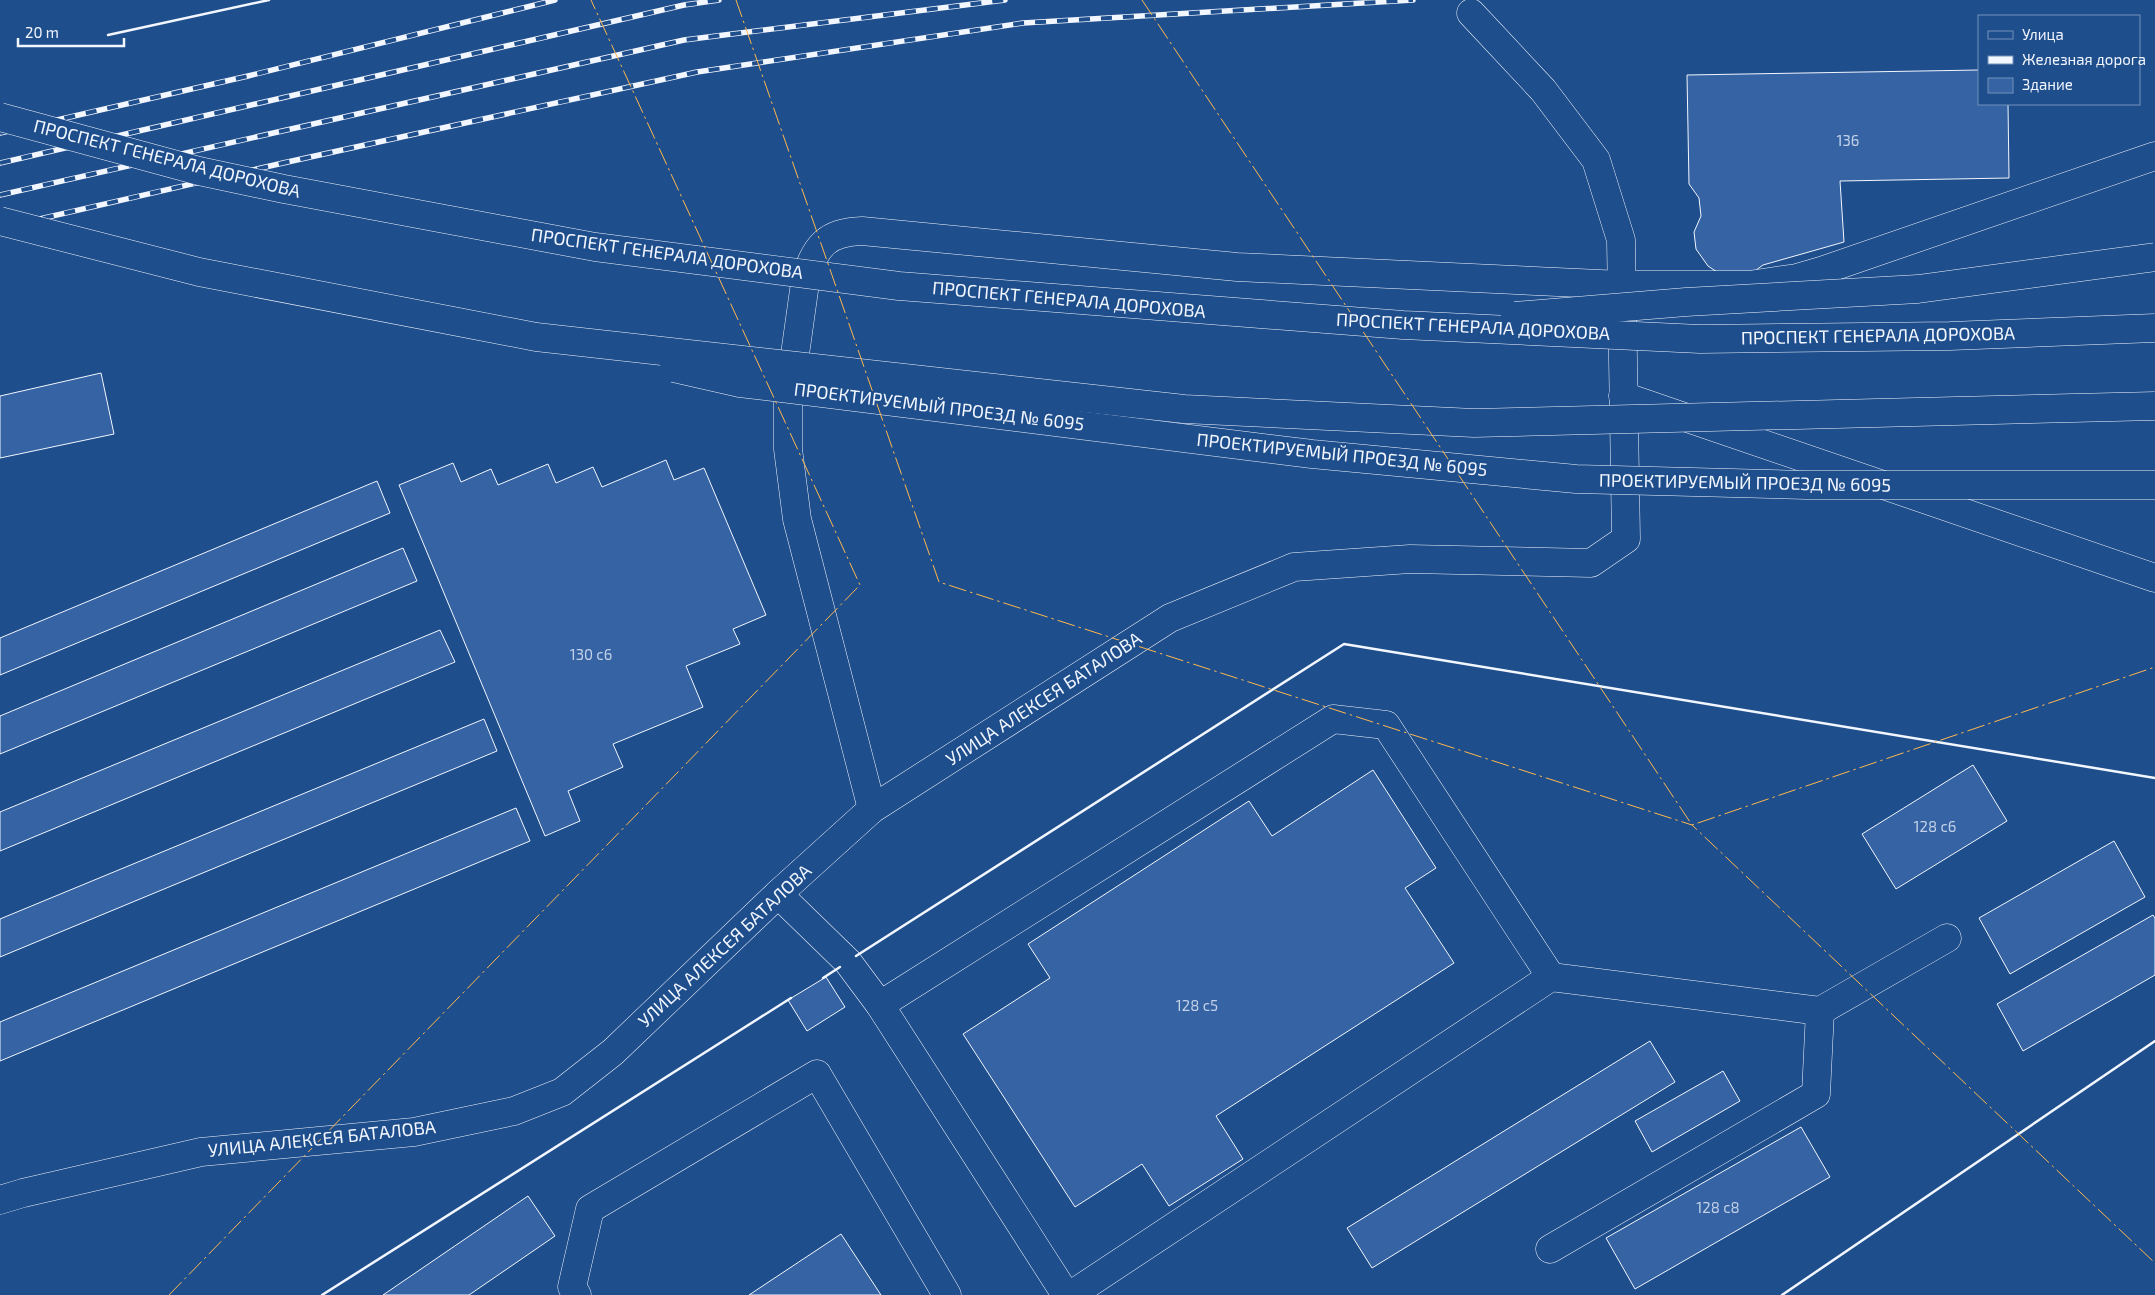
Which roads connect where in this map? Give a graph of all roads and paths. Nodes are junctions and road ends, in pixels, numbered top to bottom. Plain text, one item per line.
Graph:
1 (1471, 13) dead end
2 (0, 117) edge
3 (2155, 156) edge
4 (0, 221) edge
5 (2155, 257) edge
6 (1622, 285) junction
7 (1404, 325) junction
8 (2155, 328) edge
9 (536, 337) junction
10 (1624, 396) junction
11 (2155, 406) edge
12 (2155, 485) edge
13 (2155, 578) edge
14 (872, 809) junction
15 (778, 894) junction
16 (1947, 938) dead end
17 (1551, 976) junction
18 (880, 1005) junction
19 (1820, 1011) junction
20 (0, 1200) edge
21 (1550, 1249) dead end
22 (569, 1292) edge
23 (947, 1295) edge
24 (1066, 1295) edge
25 (1071, 1295) edge

1 - 6 main road, УЛИЦА АЛЕКСЕЯ БАТАЛОВА
2 - 7 main road, ПРОСПЕКТ ГЕНЕРАЛА ДОРОХОВА, bridge
3 - 6 main road
4 - 9 main road, bridge
5 - 7 main road, bridge
6 - 10 main road, УЛИЦА АЛЕКСЕЯ БАТАЛОВА
6 - 14 main road
7 - 8 main road, ПРОСПЕКТ ГЕНЕРАЛА ДОРОХОВА, bridge
9 - 11 main road, bridge
9 - 12 main road, ПРОЕКТИРУЕМЫЙ ПРОЕЗД № 6095, bridge
10 - 13 main road
10 - 14 main road, УЛИЦА АЛЕКСЕЯ БАТАЛОВА
14 - 15 main road, УЛИЦА АЛЕКСЕЯ БАТАЛОВА
15 - 18 main road
15 - 20 main road, УЛИЦА АЛЕКСЕЯ БАТАЛОВА
16 - 19 main road
17 - 18 main road
17 - 19 main road
17 - 25 main road
18 - 24 main road
19 - 21 main road
22 - 23 main road

